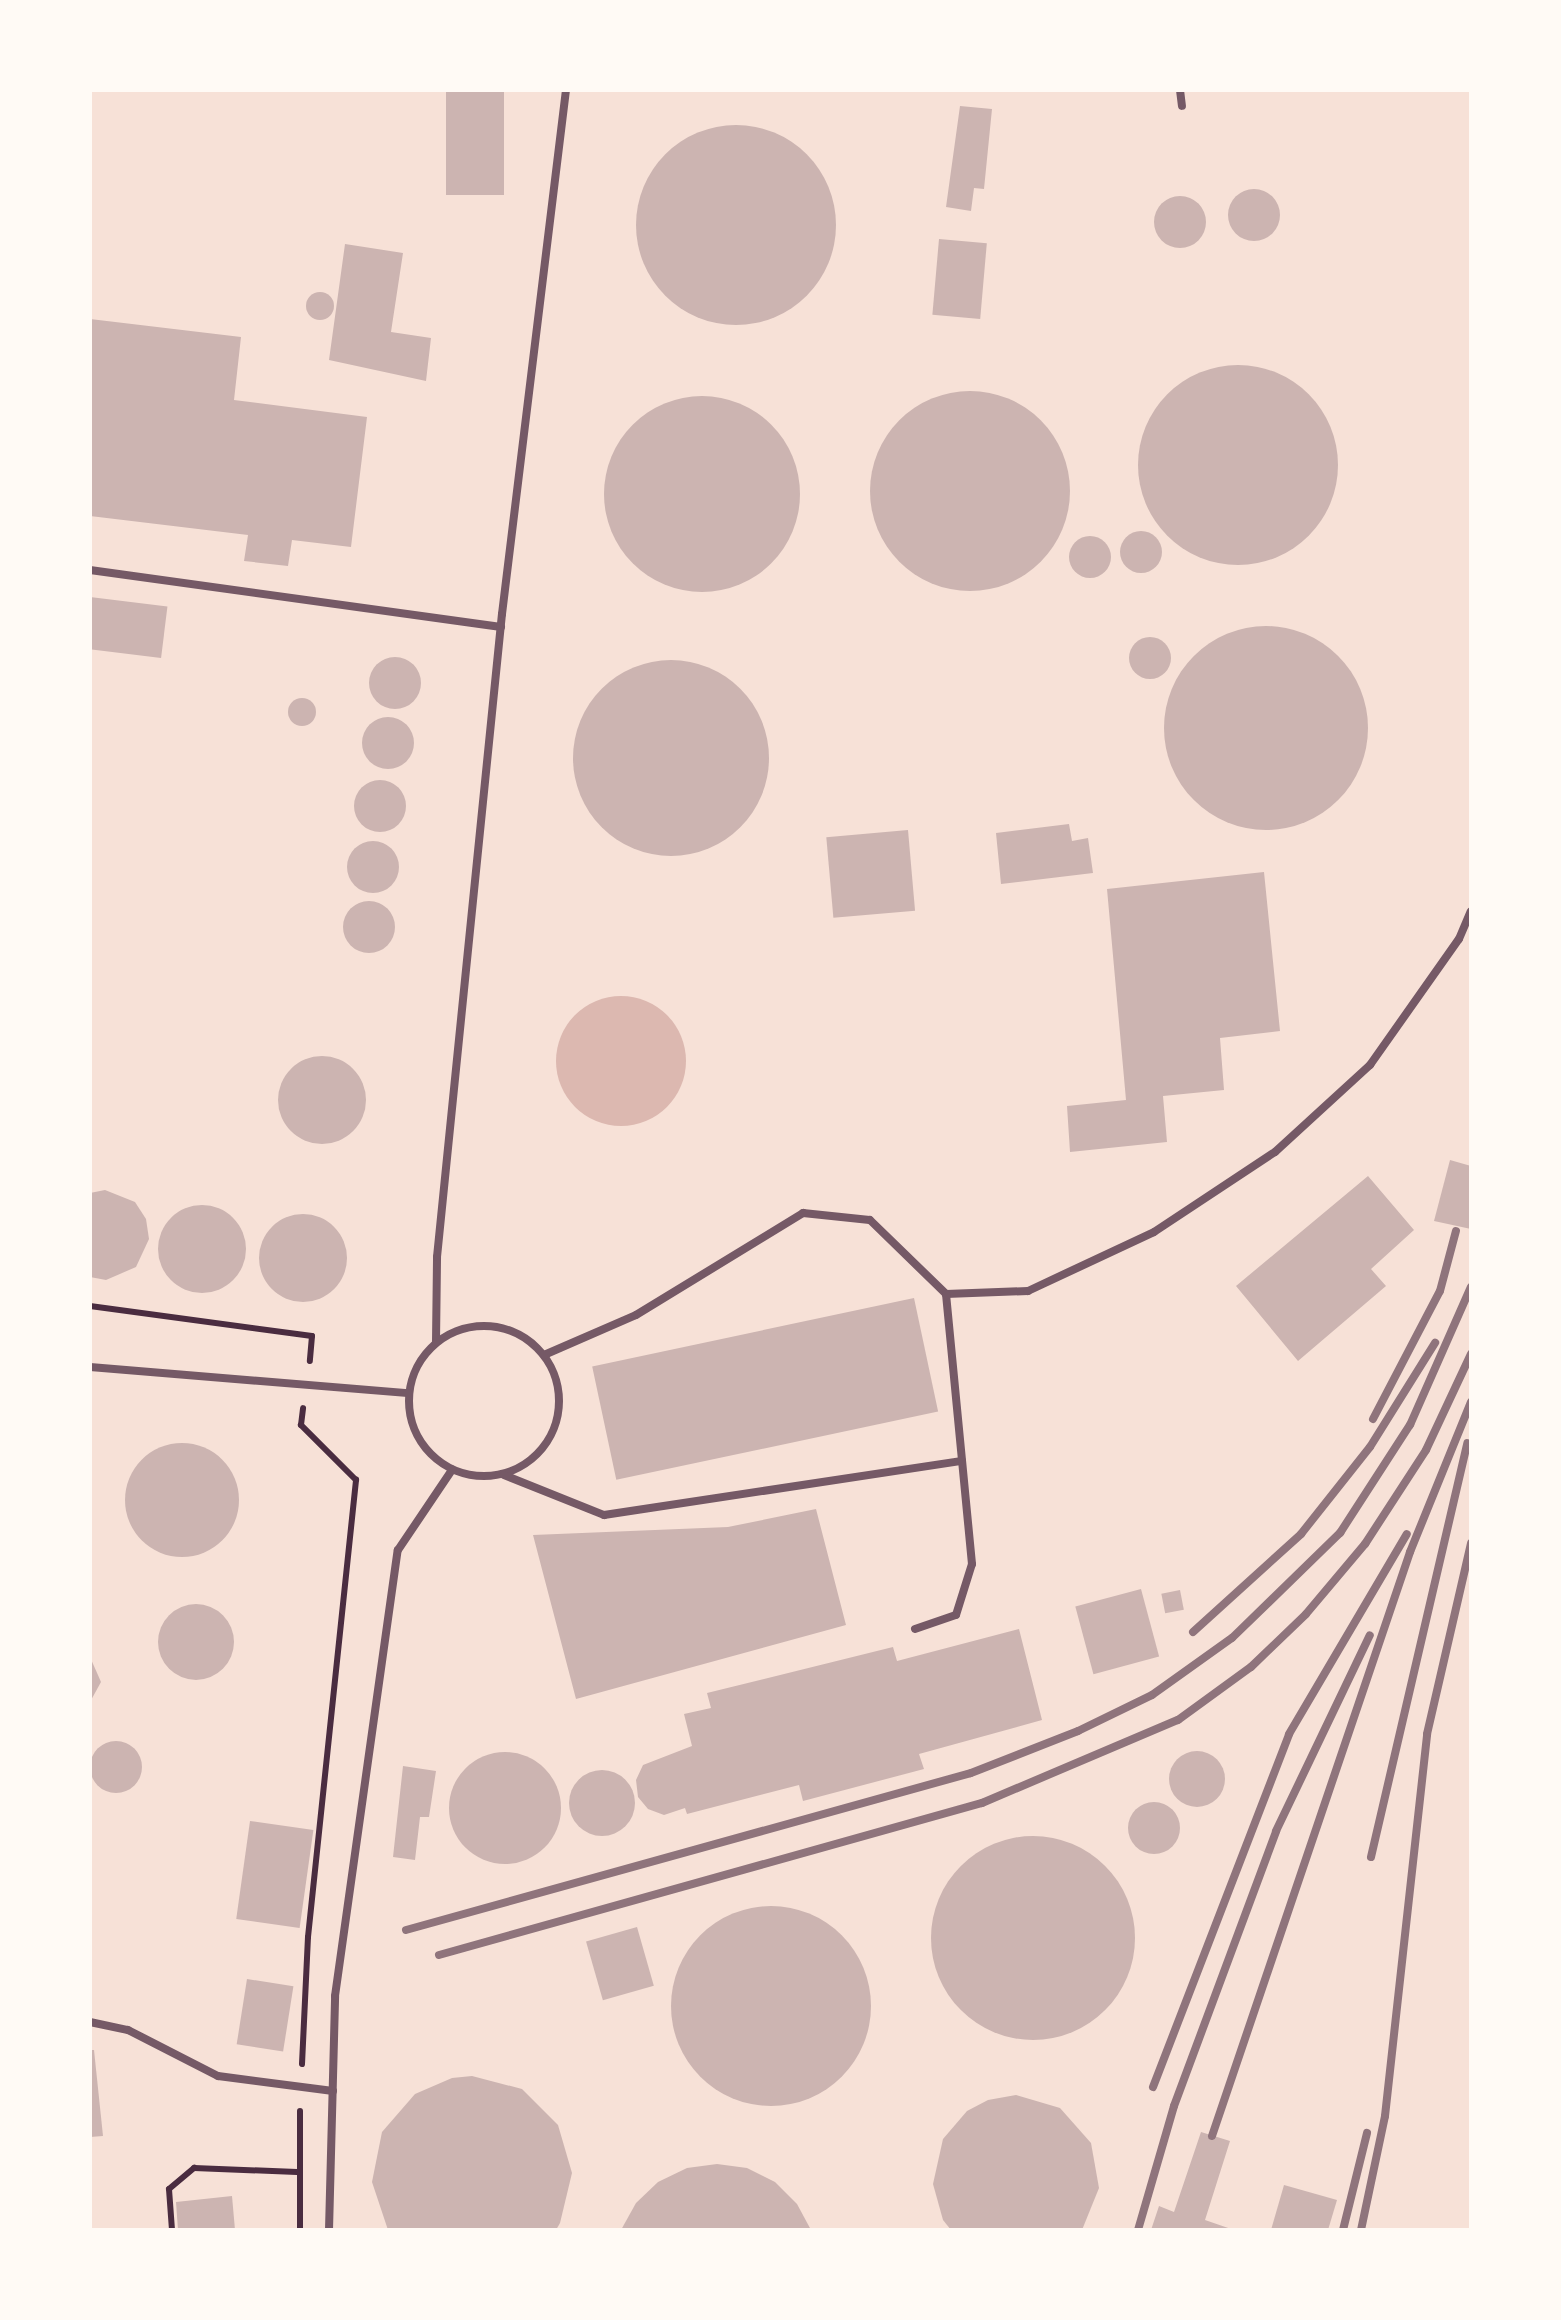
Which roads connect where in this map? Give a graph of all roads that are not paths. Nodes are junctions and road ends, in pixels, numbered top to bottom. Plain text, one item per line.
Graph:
1 (566, 90) edge
2 (1180, 90) edge
3 (1182, 106) dead end
4 (90, 570) edge
5 (501, 627) junction
6 (1471, 911) edge
7 (946, 1294) junction
8 (436, 1342) junction
9 (544, 1355) junction
10 (90, 1368) edge
11 (408, 1393) junction
12 (962, 1461) junction
13 (452, 1470) junction
14 (504, 1475) junction
15 (915, 1629) dead end
16 (90, 2022) edge
17 (333, 2091) junction
18 (329, 2230) edge

1 - 5 lane
2 - 3 lane
4 - 5 lane
5 - 8 lane
6 - 7 lane
7 - 9 lane
7 - 12 lane
8 - 9 lane
8 - 11 lane
9 - 14 lane
10 - 11 lane
11 - 13 lane
12 - 14 lane
12 - 15 lane
13 - 14 lane
13 - 17 lane
16 - 17 lane
17 - 18 lane

